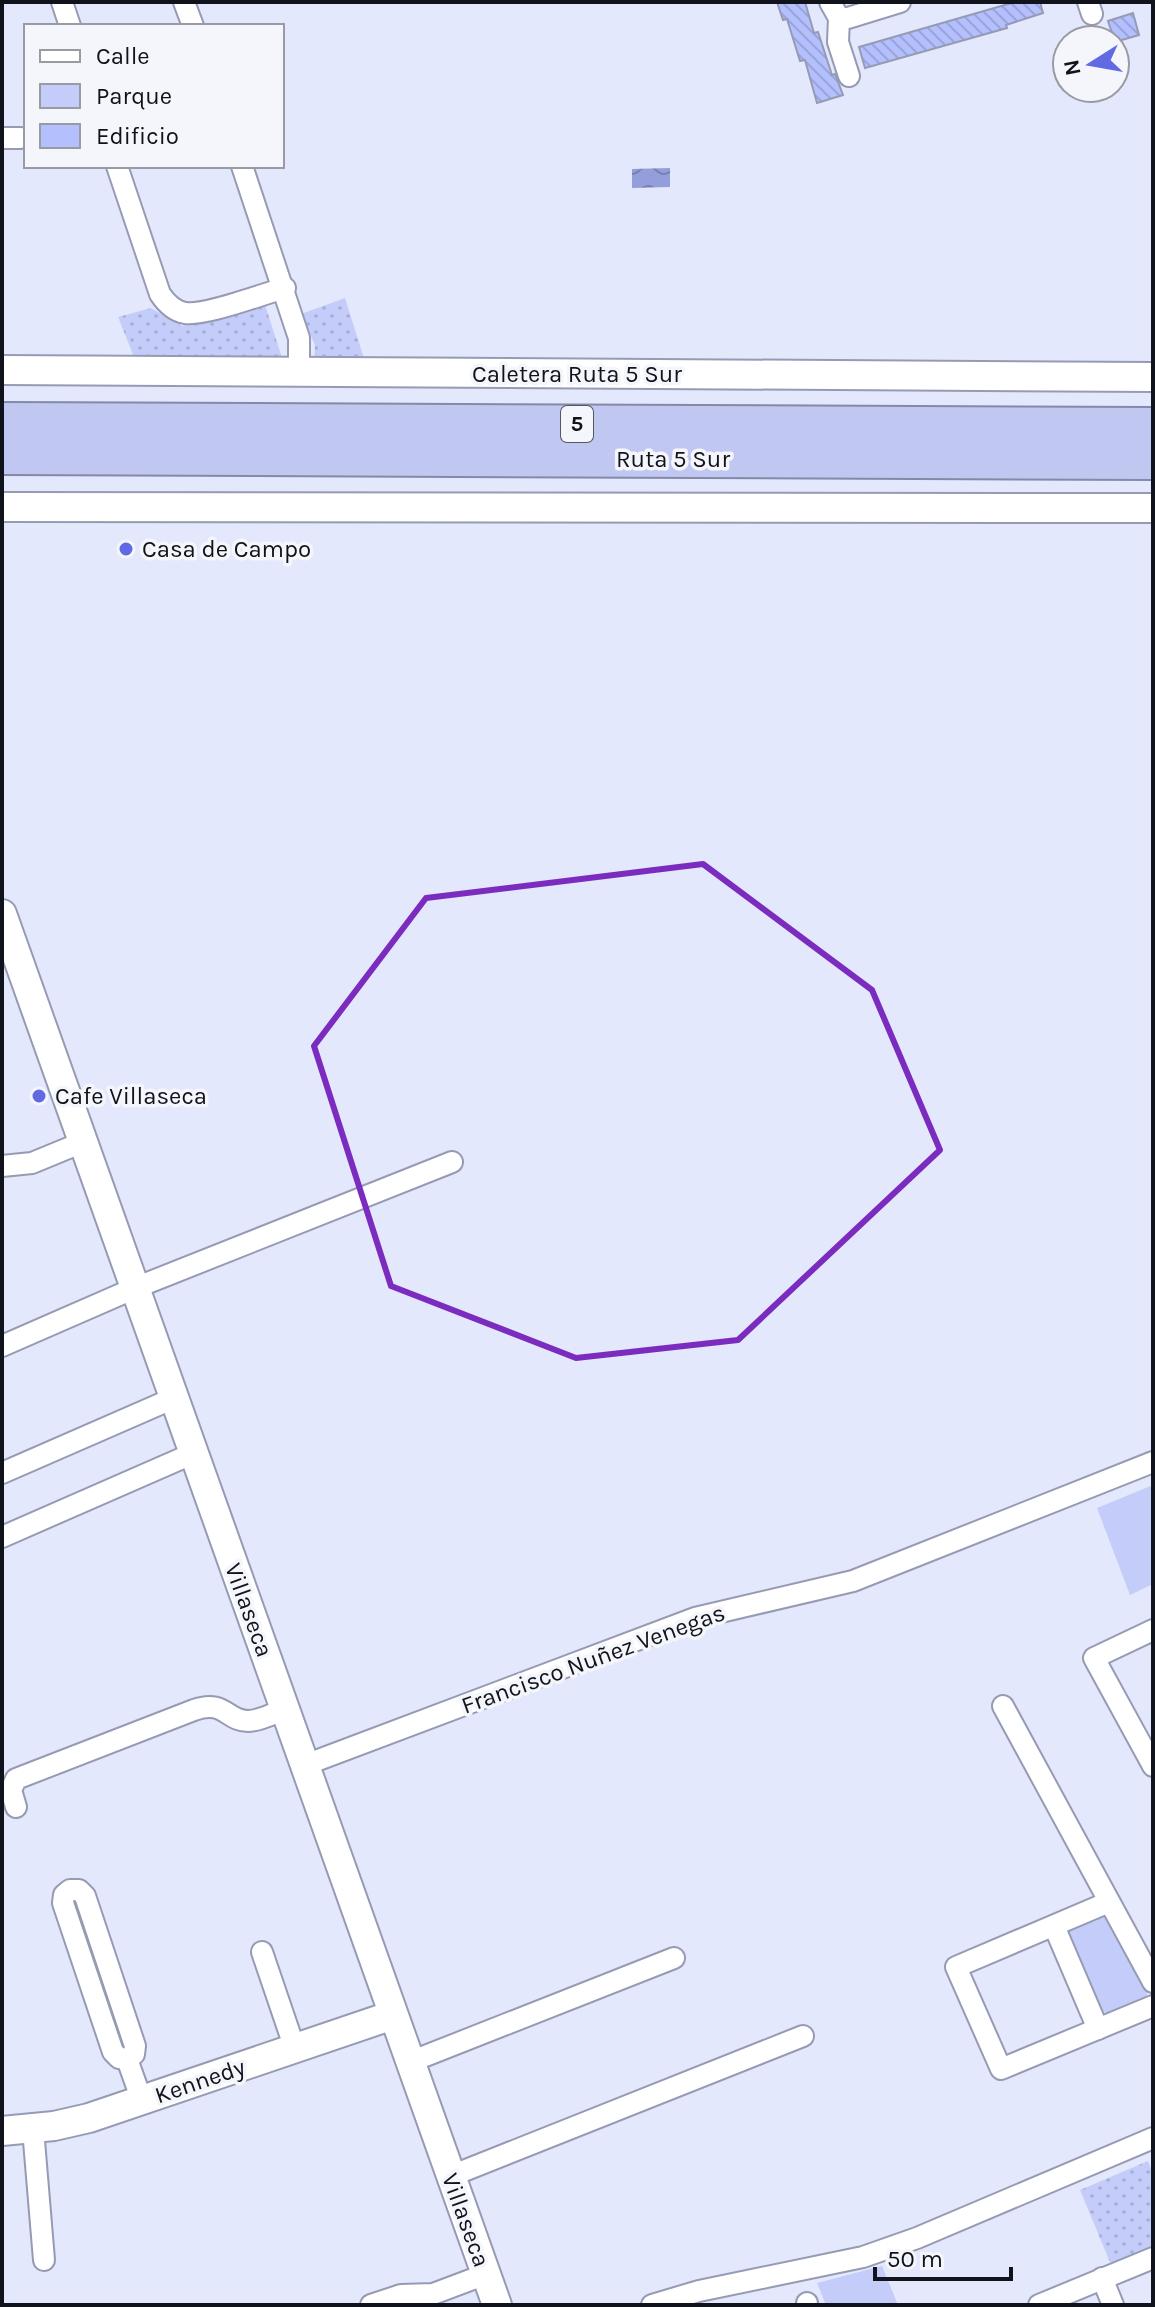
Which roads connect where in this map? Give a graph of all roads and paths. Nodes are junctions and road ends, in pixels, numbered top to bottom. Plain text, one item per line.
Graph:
1 (62, 2) edge
2 (184, 2) edge
3 (900, 2) edge
4 (834, 10) edge
5 (69, 24) edge
6 (192, 24) edge
7 (849, 76) dead end
8 (118, 168) edge
9 (243, 168) edge
10 (285, 288) junction
11 (2, 370) edge
12 (299, 372) junction
13 (1153, 377) edge
14 (2, 421) edge
15 (1153, 426) edge
16 (2, 456) edge
17 (1153, 461) edge
18 (2, 507) edge
19 (1153, 508) edge
20 (2, 914) edge
21 (83, 1142) junction
22 (452, 1162) dead end
23 (2, 1166) edge
24 (135, 1288) junction
25 (2, 1346) edge
26 (174, 1398) junction
27 (194, 1453) junction
28 (1153, 1462) edge
29 (2, 1473) edge
30 (2, 1537) edge
31 (1153, 1630) edge
32 (1003, 1706) dead end
33 (285, 1709) junction
34 (305, 1765) junction
35 (1153, 1766) edge
36 (16, 1807) dead end
37 (1109, 1902) junction
38 (1054, 1926) junction
39 (262, 1952) dead end
40 (674, 1958) dead end
41 (108, 1965) junction
42 (86, 1972) junction
43 (1153, 1982) edge
44 (1153, 2006) edge
45 (393, 2015) junction
46 (1098, 2029) junction
47 (803, 2036) dead end
48 (295, 2049) junction
49 (127, 2059) junction
50 (410, 2062) junction
51 (142, 2101) junction
52 (33, 2129) junction
53 (2, 2131) edge
54 (1151, 2146) edge
55 (451, 2176) junction
56 (1153, 2258) edge
57 (44, 2260) dead end
58 (486, 2274) junction
59 (1102, 2278) junction
60 (371, 2305) edge
61 (497, 2305) edge
62 (652, 2305) edge
63 (1039, 2305) edge
64 (1113, 2305) edge

1 - 5 street
2 - 6 street
3 - 4 street
4 - 7 street
8 - 10 street
9 - 10 street
10 - 12 street
11 - 12 main road, Caletera Ruta 5 Sur
12 - 13 main road, Caletera Ruta 5 Sur
14 - 15 highway, Ruta 5 Sur / 5
16 - 17 highway, Ruta 5 Sur / 5
18 - 19 main road
20 - 21 main road, Villaseca
21 - 23 street
21 - 24 main road, Villaseca
22 - 24 street
24 - 25 street
24 - 26 main road, Villaseca
26 - 27 main road, Villaseca
26 - 29 street
27 - 30 street
27 - 33 main road, Villaseca
28 - 34 street, Francisco Nuñez Venegas
31 - 35 street
32 - 37 street
33 - 34 main road, Villaseca
33 - 36 street
34 - 45 main road, Villaseca
37 - 38 street
37 - 43 street
38 - 46 street
38 - 46 street
39 - 48 street
40 - 50 street
41 - 42 street
41 - 42 street
41 - 49 street
42 - 49 street
44 - 46 street
45 - 48 main road, Kennedy
45 - 50 main road, Villaseca
47 - 55 street
48 - 51 main road, Kennedy
49 - 51 street
50 - 55 main road, Villaseca
51 - 52 main road, Kennedy
52 - 53 main road, Kennedy
52 - 57 street
54 - 62 street
55 - 58 main road, Villaseca
56 - 59 street
58 - 60 street
58 - 61 main road, Villaseca
59 - 63 street
59 - 64 street

